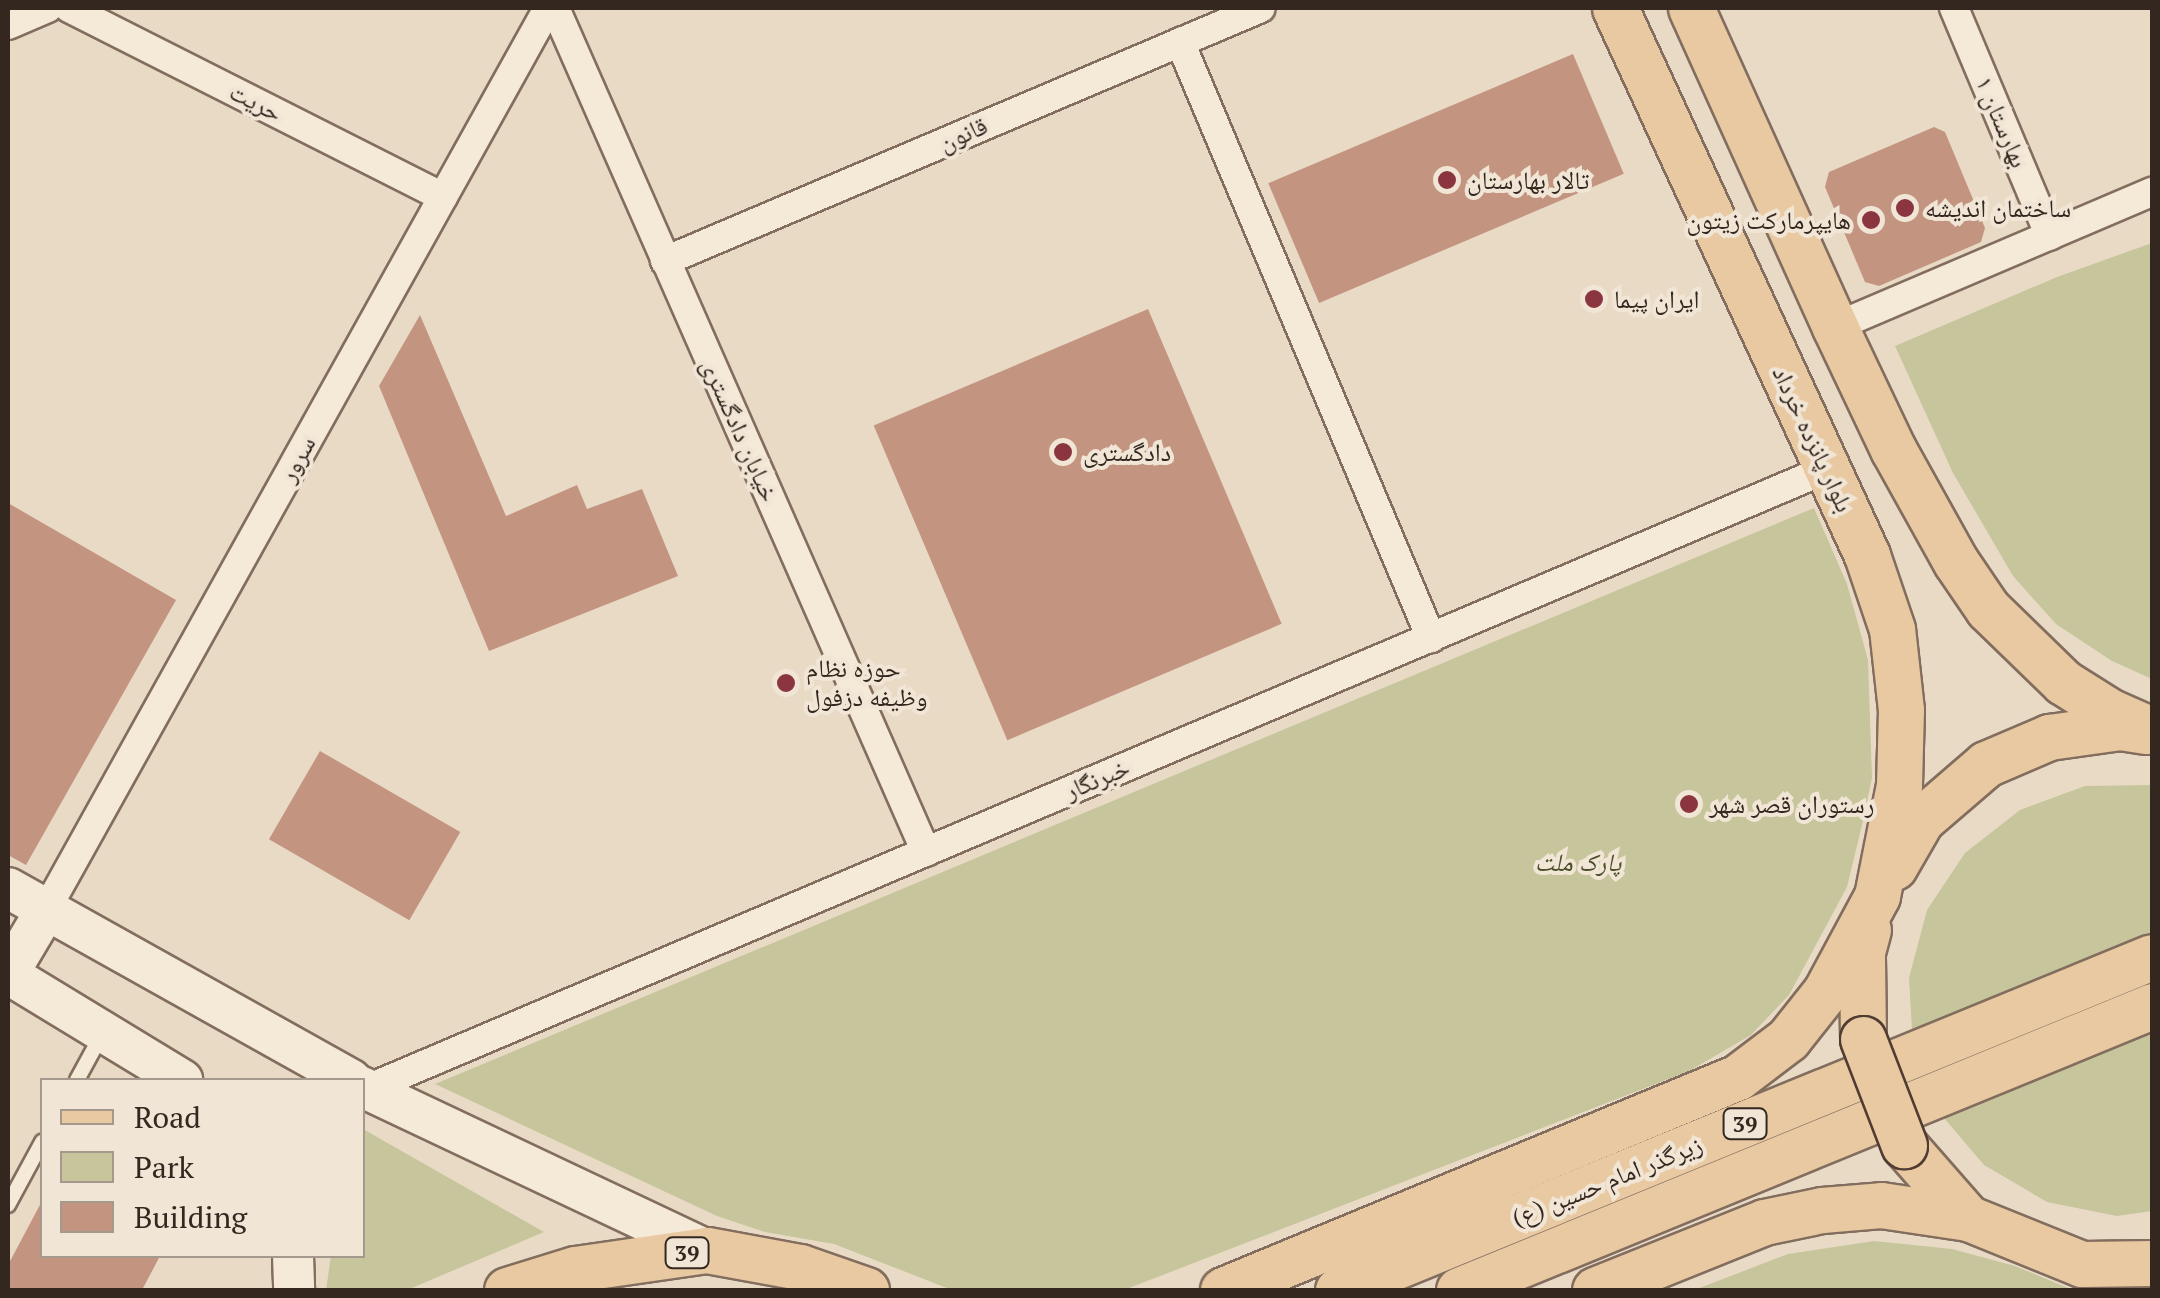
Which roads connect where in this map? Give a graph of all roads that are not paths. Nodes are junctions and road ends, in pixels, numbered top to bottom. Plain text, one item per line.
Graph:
1 (48, 8) edge
2 (69, 8) edge
3 (551, 8) edge
4 (1262, 8) edge
5 (1616, 8) edge
6 (1954, 8) edge
7 (1695, 16) edge
8 (10, 27) edge
9 (1180, 42) junction
10 (1636, 54) junction
11 (2152, 192) edge
12 (443, 197) junction
13 (2050, 236) junction
14 (1800, 251) junction
15 (665, 261) junction
16 (1739, 278) junction
17 (1835, 327) junction
18 (1827, 469) junction
19 (1430, 638) junction
20 (2152, 731) edge
21 (926, 852) junction
22 (8, 888) edge
23 (1877, 896) junction
24 (46, 910) junction
25 (2152, 957) edge
26 (8, 974) edge
27 (2152, 1006) edge
28 (104, 1031) junction
29 (77, 1078) edge
30 (179, 1078) edge
31 (346, 1078) edge
32 (365, 1084) edge
33 (365, 1088) edge
34 (40, 1146) edge
35 (8, 1206) edge
36 (1968, 1218) junction
37 (706, 1250) junction
38 (294, 1258) edge
39 (2082, 1264) junction
40 (2152, 1264) edge
41 (294, 1290) edge
42 (507, 1290) edge
43 (866, 1290) edge
44 (1222, 1290) edge
45 (1338, 1290) edge
46 (1459, 1290) edge
47 (1595, 1290) edge
48 (2138, 1290) edge

1 - 8 street
2 - 12 street, حریت
3 - 12 street, سرور
3 - 15 street, خیابان دادگستری
4 - 9 street, قانون
5 - 10 main road, بلوار پانزده خرداد
6 - 13 street, بهارستان ۱
7 - 10 main road
7 - 14 main road
9 - 15 street, قانون
9 - 19 street
10 - 16 main road, بلوار پانزده خرداد
11 - 13 street
12 - 24 street, سرور
13 - 17 street
14 - 16 main road
14 - 17 main road
15 - 21 street, خیابان دادگستری
16 - 18 main road, بلوار پانزده خرداد
17 - 20 main road
18 - 19 street, خبرنگار
18 - 23 main road, بلوار پانزده خرداد
19 - 21 street, خبرنگار
20 - 23 main road
21 - 32 street, خبرنگار
22 - 24 main road
23 - 36 main road, bridge
23 - 44 main road
24 - 26 main road
24 - 31 main road
25 - 45 main road, زیرگذر امام حسین (ع) / 39
26 - 28 main road
27 - 46 main road, زیرگذر امام حسین (ع) / 39
28 - 29 lane
28 - 30 main road
33 - 37 main road
34 - 35 lane
36 - 39 main road
36 - 47 main road
37 - 42 main road, 39
37 - 43 main road, 39
38 - 41 main road
39 - 40 main road
39 - 48 main road

